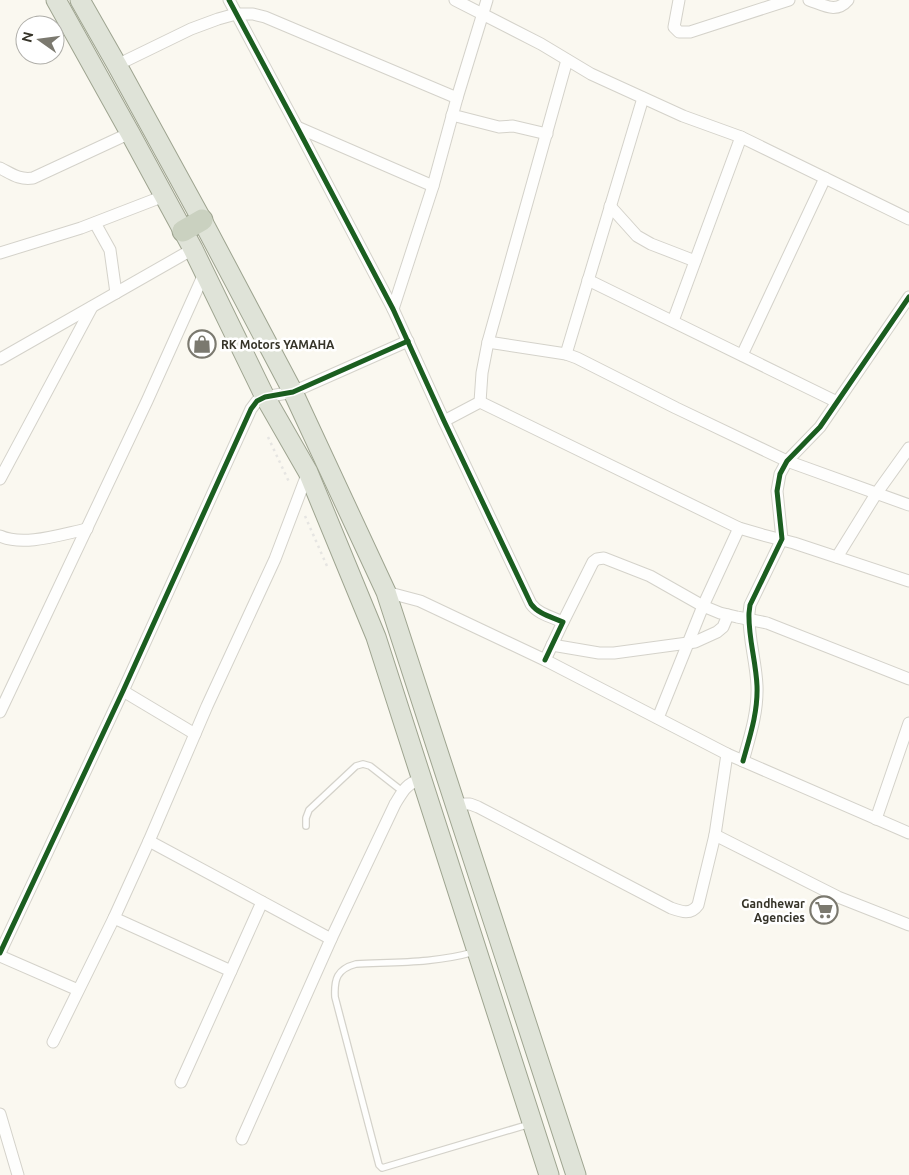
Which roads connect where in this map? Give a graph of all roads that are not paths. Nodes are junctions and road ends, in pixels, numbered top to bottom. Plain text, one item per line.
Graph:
1 (56, 0) edge
2 (80, 0) edge
3 (229, 0) edge
4 (454, 0) edge
5 (487, 0) edge
6 (678, 0) edge
7 (789, 0) edge
8 (809, 0) edge
9 (848, 0) edge
10 (757, 5) edge
11 (236, 14) junction
12 (482, 14) junction
13 (567, 60) junction
14 (117, 65) junction
15 (457, 98) junction
16 (643, 98) junction
17 (452, 115) junction
18 (298, 127) junction
19 (130, 133) junction
20 (547, 134) junction
21 (741, 137) junction
22 (0, 168) edge
23 (825, 178) junction
24 (433, 186) junction
25 (164, 196) junction
26 (610, 206) junction
27 (909, 219) edge
28 (202, 220) junction
29 (95, 223) junction
30 (188, 240) junction
31 (0, 254) edge
32 (695, 261) junction
33 (204, 274) junction
34 (588, 280) junction
35 (116, 293) junction
36 (909, 297) edge
37 (92, 307) junction
38 (393, 309) junction
39 (673, 321) junction
40 (408, 341) junction
41 (488, 342) junction
42 (566, 354) junction
43 (742, 355) junction
44 (0, 359) edge
45 (293, 392) junction
46 (265, 397) junction
47 (480, 402) junction
48 (837, 402) junction
49 (444, 421) junction
50 (909, 448) edge
51 (787, 462) junction
52 (308, 472) junction
53 (0, 479) edge
54 (876, 494) junction
55 (909, 505) edge
56 (739, 528) junction
57 (86, 529) junction
58 (0, 536) edge
59 (782, 539) junction
60 (837, 557) junction
61 (909, 581) edge
62 (386, 592) junction
63 (703, 606) junction
64 (728, 615) junction
65 (748, 619) junction
66 (563, 622) junction
67 (688, 642) junction
68 (552, 645) junction
69 (545, 660) junction
70 (909, 680) edge
71 (123, 691) junction
72 (0, 712) edge
73 (658, 718) junction
74 (909, 723) edge
75 (195, 734) junction
76 (906, 744) edge
77 (727, 754) junction
78 (743, 761) junction
79 (421, 779) junction
80 (402, 791) junction
81 (454, 804) junction
82 (876, 819) junction
83 (306, 826) dead end
84 (909, 833) edge
85 (715, 835) junction
86 (149, 841) junction
87 (262, 902) junction
88 (114, 918) junction
89 (909, 925) edge
90 (331, 939) junction
91 (477, 951) junction
92 (0, 954) edge
93 (231, 971) junction
94 (78, 990) junction
95 (53, 1042) dead end
96 (181, 1082) dead end
97 (0, 1114) edge
98 (532, 1124) junction
99 (242, 1139) dead end
100 (18, 1175) edge
101 (549, 1175) edge
102 (576, 1175) edge

1 - 19 main road
2 - 14 main road
3 - 11 street
4 - 12 street
5 - 12 street
6 - 10 street
7 - 10 street
8 - 9 street
11 - 14 street
11 - 15 street
11 - 18 street
12 - 13 street
12 - 15 street
13 - 16 street
13 - 20 street
14 - 28 main road
15 - 17 street
16 - 21 street
16 - 26 street
17 - 20 street
17 - 24 street
18 - 24 street
18 - 38 street
19 - 22 street
19 - 25 main road
20 - 41 street
21 - 23 street
21 - 32 street
23 - 27 street
23 - 43 street
24 - 38 street
25 - 29 street
25 - 30 main road
26 - 32 street
26 - 34 street
28 - 30 highway
28 - 45 main road
29 - 31 street
29 - 35 street
30 - 33 main road
30 - 35 street
32 - 39 street
33 - 46 main road
33 - 57 street
34 - 39 street
34 - 42 street
35 - 37 street
36 - 48 street
37 - 44 street
37 - 53 street
38 - 40 street
39 - 43 street
40 - 45 street
40 - 49 street
41 - 42 street
41 - 47 street
42 - 51 street
43 - 48 street
45 - 46 street
45 - 62 main road
46 - 52 main road
46 - 71 street
47 - 49 street
47 - 56 street
48 - 51 street
49 - 66 street
50 - 54 street
51 - 54 street
51 - 59 street
52 - 75 street
52 - 79 main road
54 - 55 street
54 - 60 street
56 - 59 street
56 - 63 street
57 - 58 street
57 - 72 street
59 - 60 street
59 - 65 street
60 - 61 street
62 - 69 street
62 - 81 main road
63 - 64 street
63 - 66 street
63 - 67 street
64 - 65 street
64 - 67 street
65 - 70 street
65 - 78 street
66 - 68 street
67 - 68 street
67 - 73 street
68 - 69 street
69 - 73 street
71 - 75 street
71 - 92 street
73 - 77 street
74 - 76 street
75 - 86 street
76 - 82 street
77 - 78 street
77 - 85 street
78 - 82 street
79 - 80 street
79 - 91 main road
80 - 83 lane
80 - 90 street
81 - 85 street
81 - 102 main road
82 - 84 street
85 - 89 street
86 - 87 street
86 - 88 street
87 - 90 street
87 - 93 street
88 - 93 street
88 - 94 street
90 - 99 street
91 - 98 main road
91 - 98 lane
92 - 94 street
93 - 96 street
94 - 95 street
97 - 100 street
98 - 101 main road

